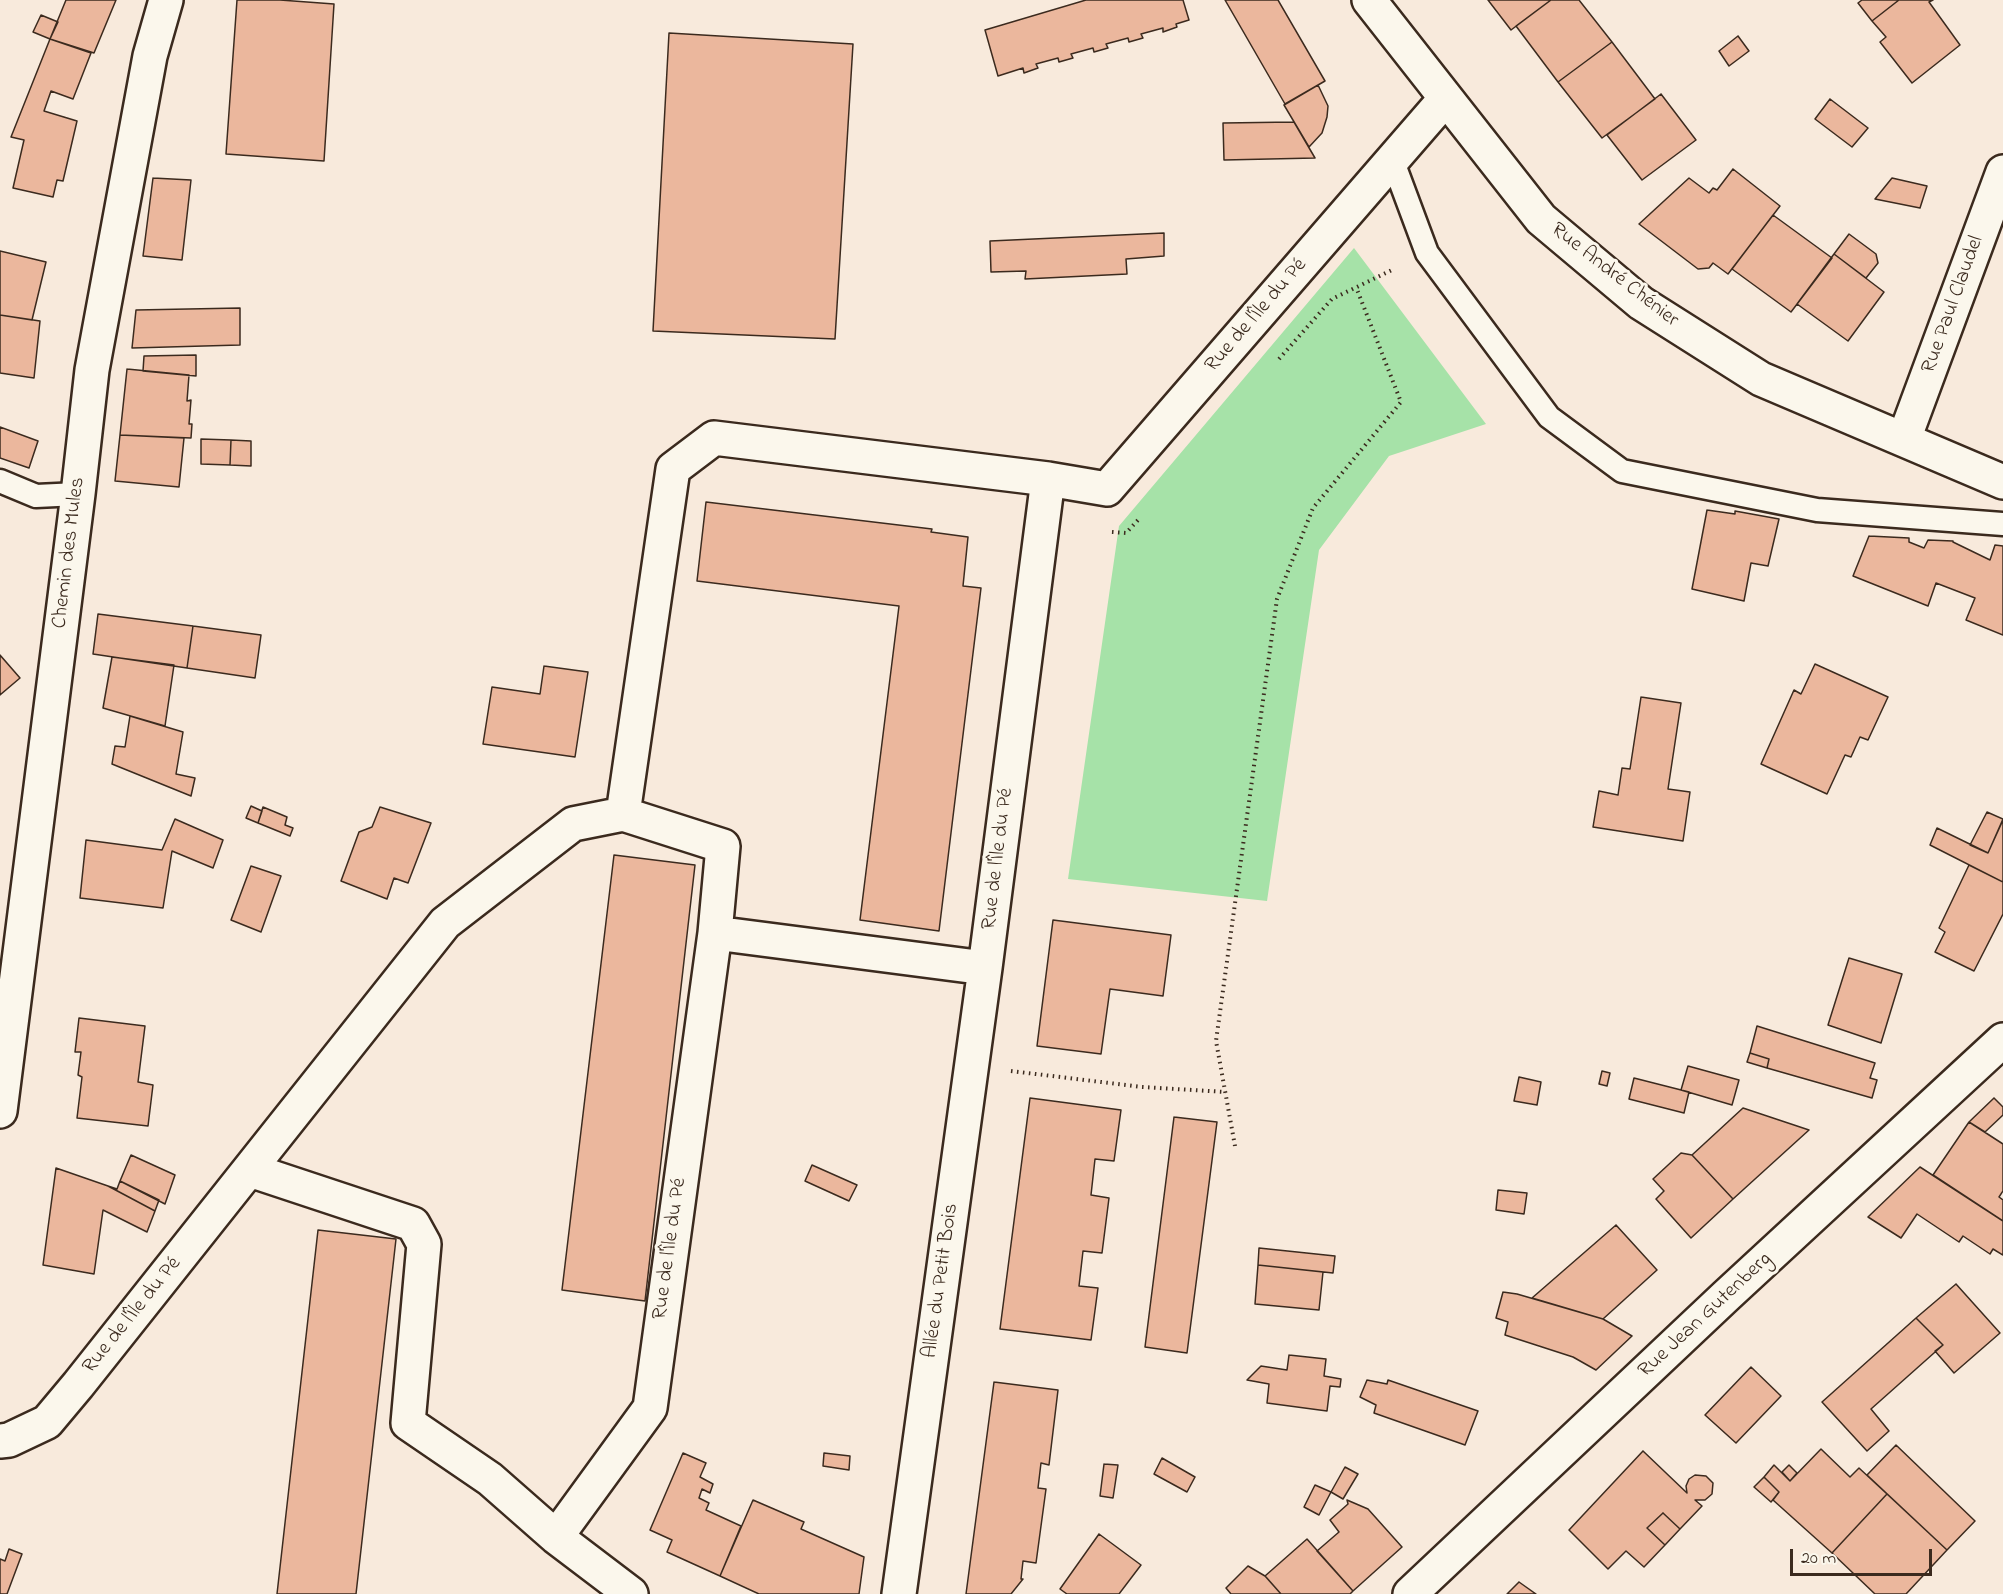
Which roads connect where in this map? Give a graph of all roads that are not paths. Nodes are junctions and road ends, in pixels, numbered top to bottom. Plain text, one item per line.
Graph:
1 (166, 0) edge
2 (1369, 0) edge
3 (1446, 98) junction
4 (1392, 159) junction
5 (2003, 172) edge
6 (1904, 438) junction
7 (1048, 478) junction
8 (0, 482) edge
9 (2003, 482) edge
10 (78, 494) junction
11 (2003, 524) edge
12 (623, 814) junction
13 (715, 933) junction
14 (985, 968) junction
15 (2003, 1040) edge
16 (0, 1111) edge
17 (250, 1170) junction
18 (0, 1441) edge
19 (556, 1537) junction
20 (631, 1594) edge
21 (899, 1594) edge
22 (1410, 1594) edge

1 - 10 street, Chemin des Mules
2 - 3 street, Rue André Chénier
3 - 4 street, Rue de l'Île du Pé
3 - 6 street, Rue André Chénier
4 - 7 street, Rue de l'Île du Pé
4 - 11 lane
5 - 6 street, Rue Paul Claudel
6 - 9 street, Rue André Chénier
7 - 12 street, Rue de l'Île du Pé
7 - 14 street, Rue de l'Île du Pé
8 - 10 lane
10 - 16 street, Chemin des Mules
12 - 13 street, Rue de l'Île du Pé
12 - 17 street, Rue de l'Île du Pé
13 - 14 street
13 - 19 street, Rue de l'Île du Pé
14 - 21 street, Allée du Petit Bois
15 - 22 street, Rue Jean Gutenberg
17 - 18 street, Rue de l'Île du Pé
17 - 19 street
19 - 20 street

